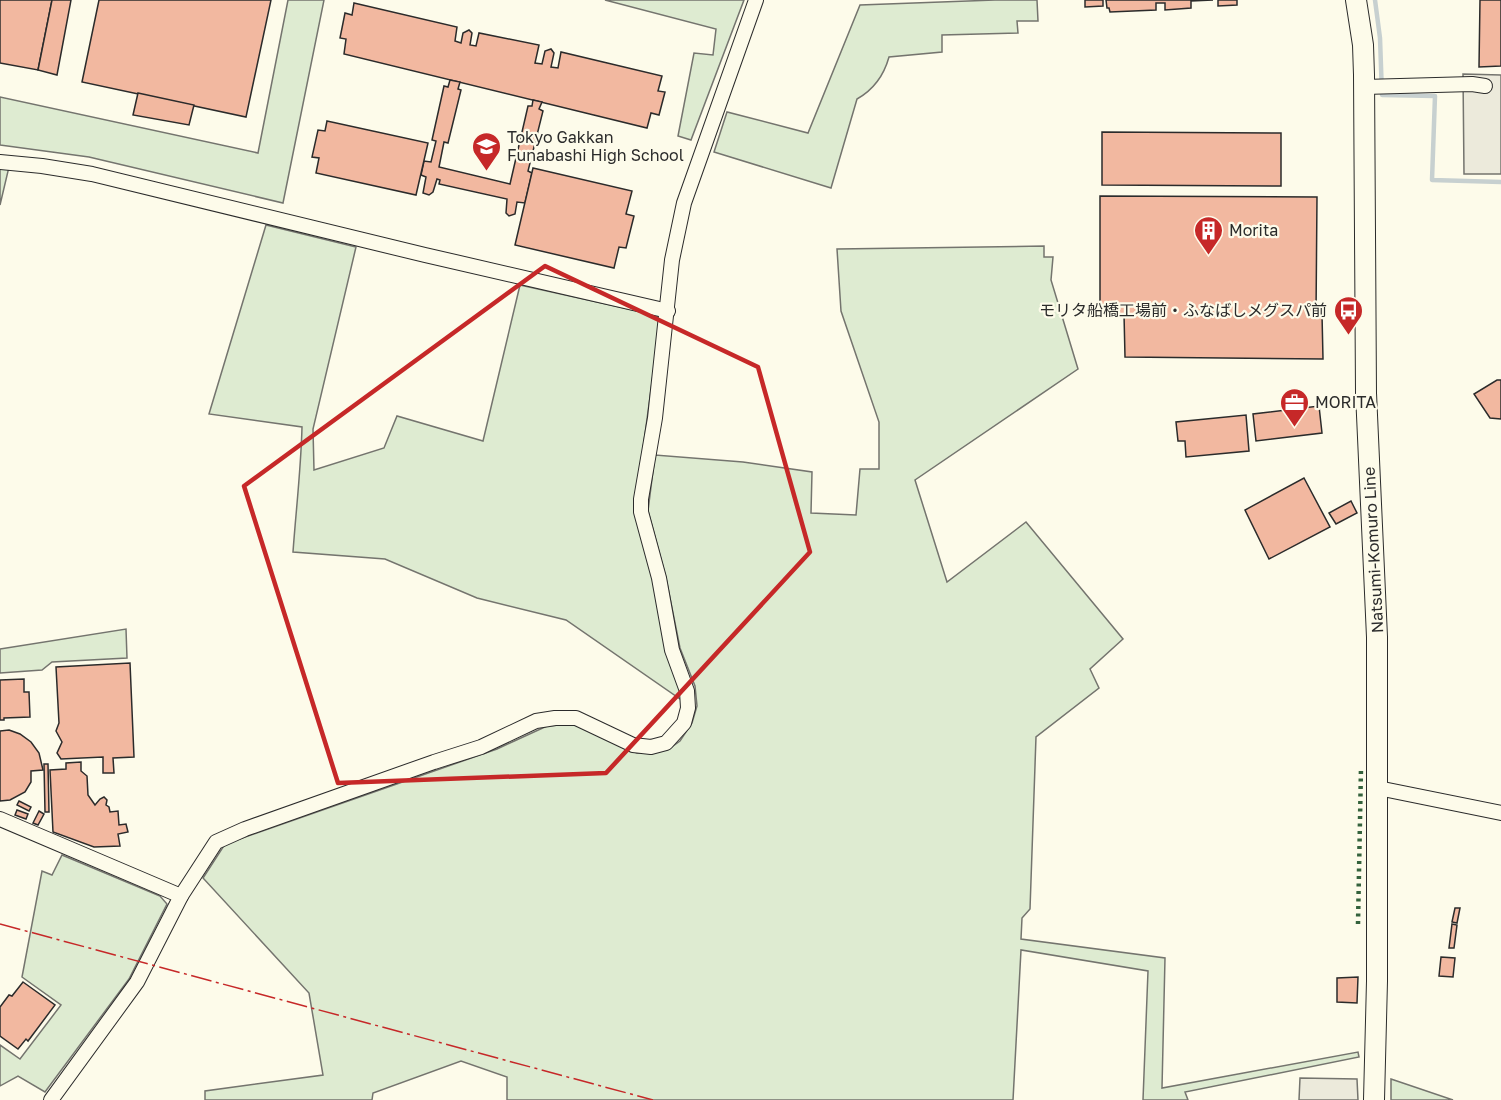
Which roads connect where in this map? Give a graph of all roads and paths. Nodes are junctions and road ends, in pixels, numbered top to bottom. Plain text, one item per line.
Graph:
1 (756, 0) edge
2 (1356, 0) edge
3 (1485, 86) dead end
4 (1364, 87) junction
5 (0, 162) edge
6 (668, 311) junction
7 (1378, 788) junction
8 (1501, 813) edge
9 (0, 819) edge
10 (181, 896) junction
11 (51, 1100) edge
12 (1374, 1100) edge

1 - 6 street
2 - 4 main road, Natsumi-Komuro Line
3 - 4 street
4 - 7 main road, Natsumi-Komuro Line
5 - 6 street
6 - 10 street
7 - 8 street
7 - 12 main road, Natsumi-Komuro Line
9 - 10 street
10 - 11 street

